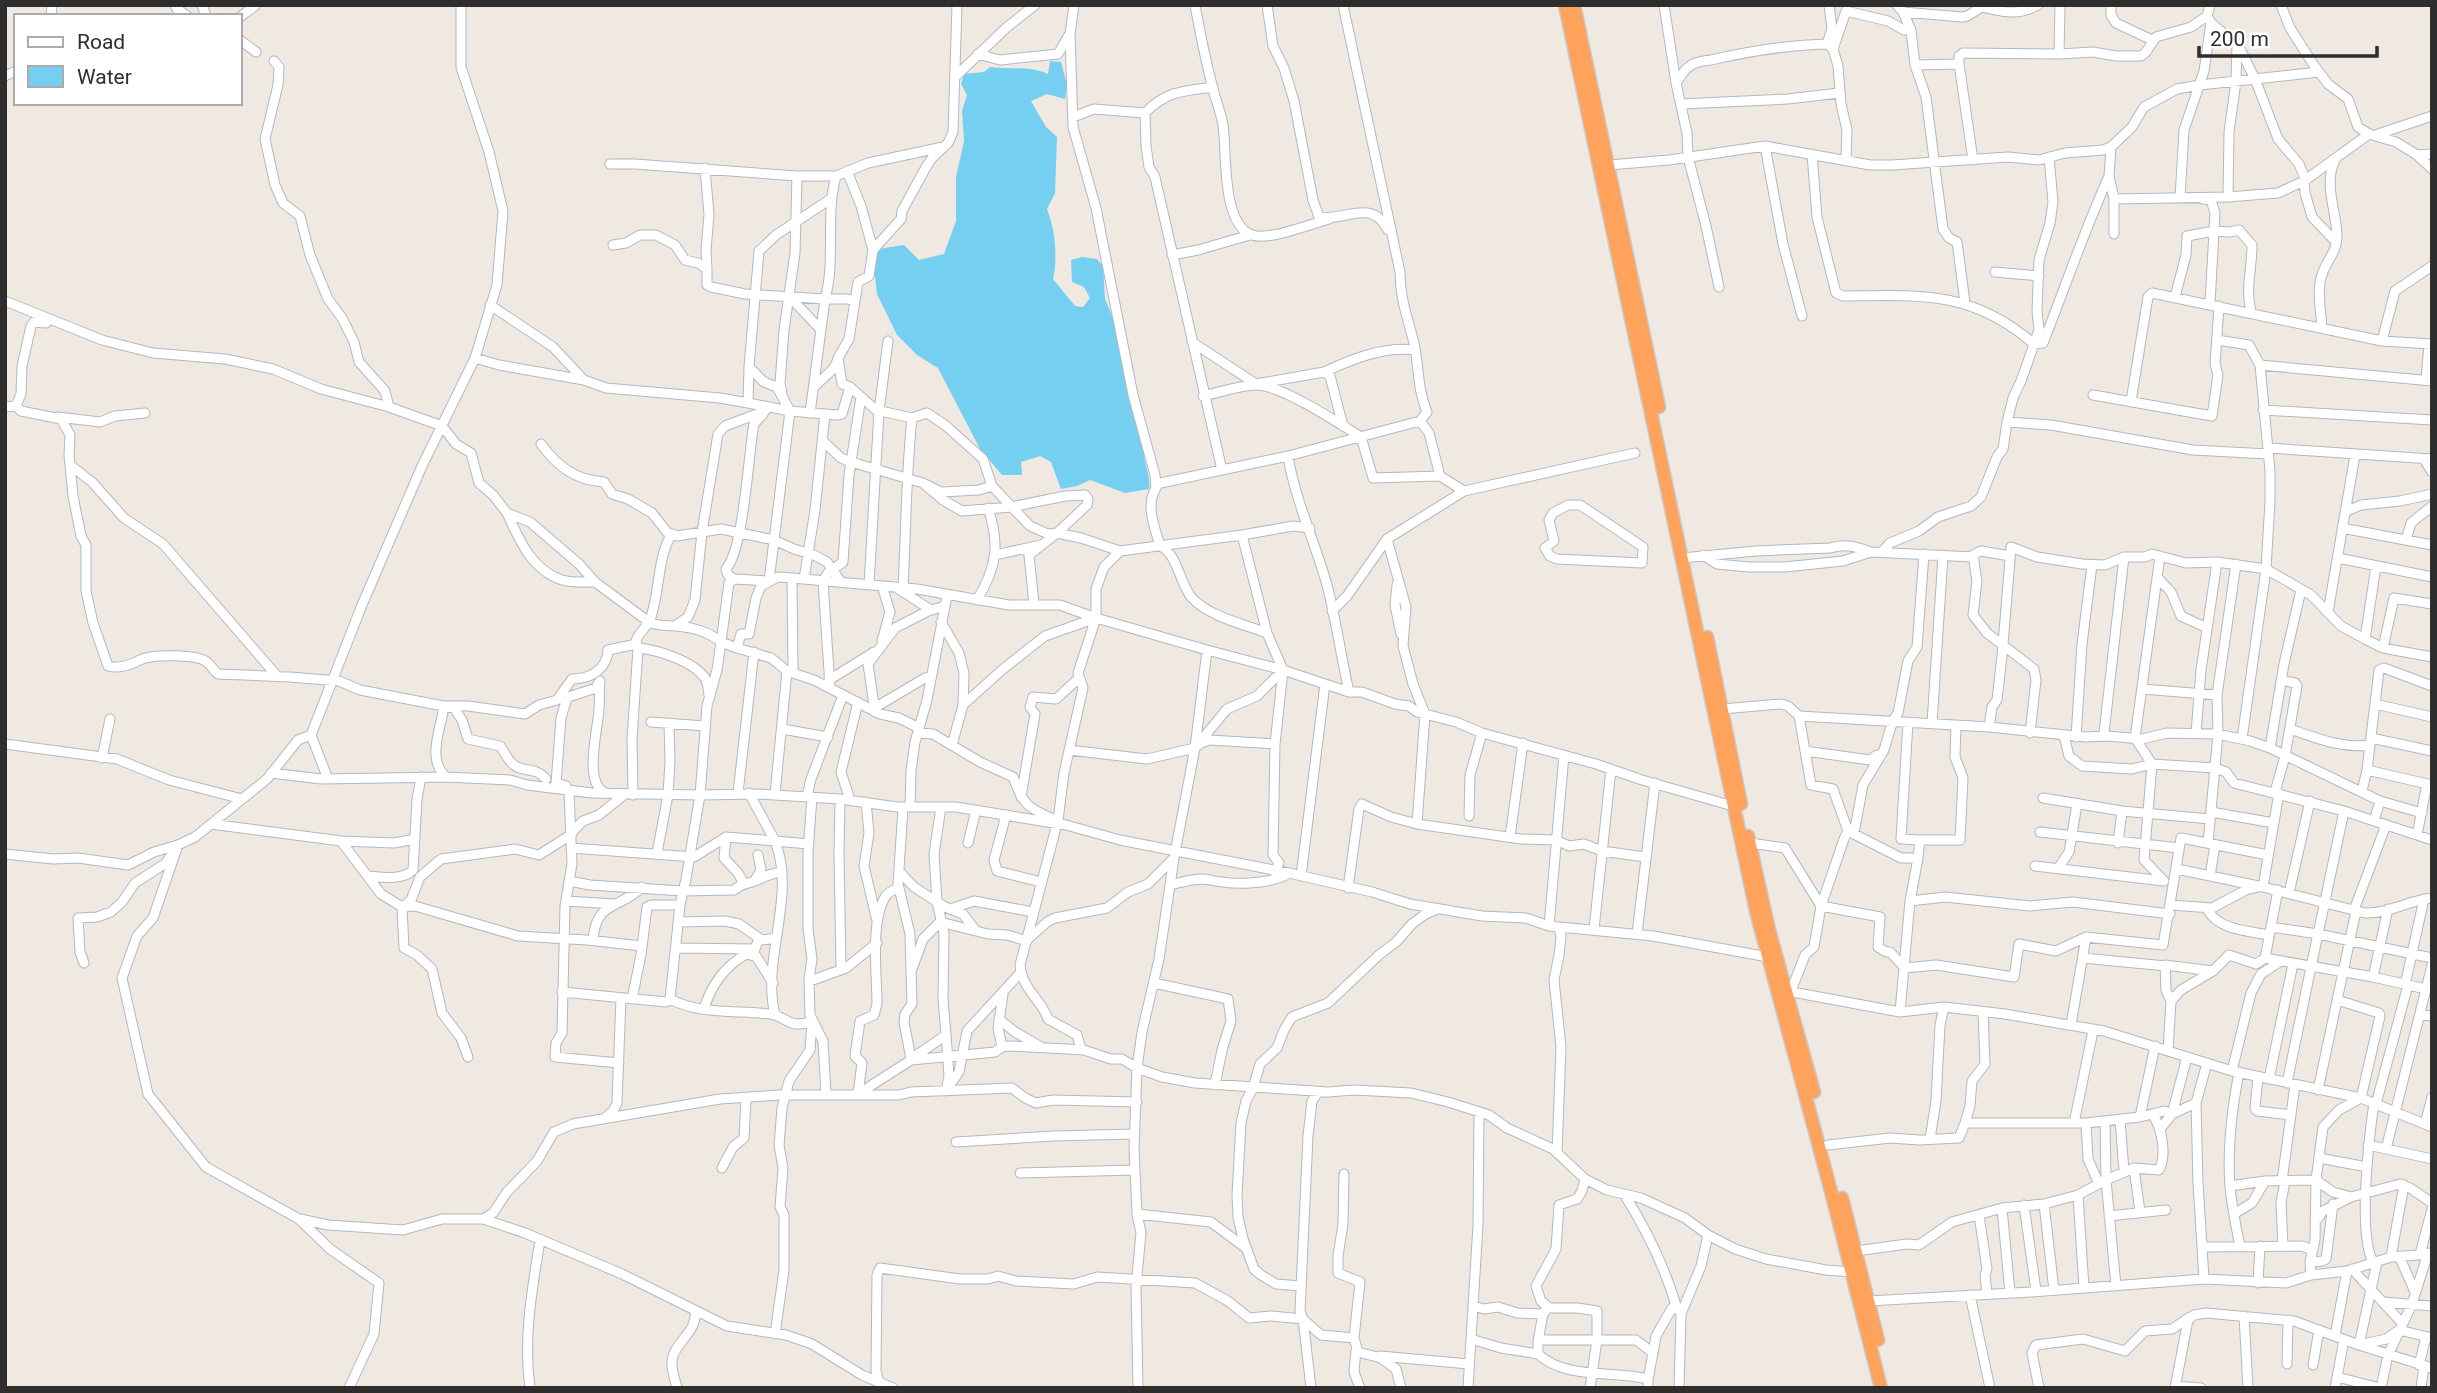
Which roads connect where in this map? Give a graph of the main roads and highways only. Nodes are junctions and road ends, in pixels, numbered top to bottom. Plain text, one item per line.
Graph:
1 (1564, 5) edge
2 (1574, 5) edge
3 (1598, 137) junction
4 (1685, 557) junction
5 (1881, 1388) edge
6 (1890, 1388) edge

1 - 3 highway
2 - 3 highway
3 - 4 highway
3 - 4 highway
4 - 5 highway
4 - 6 highway

